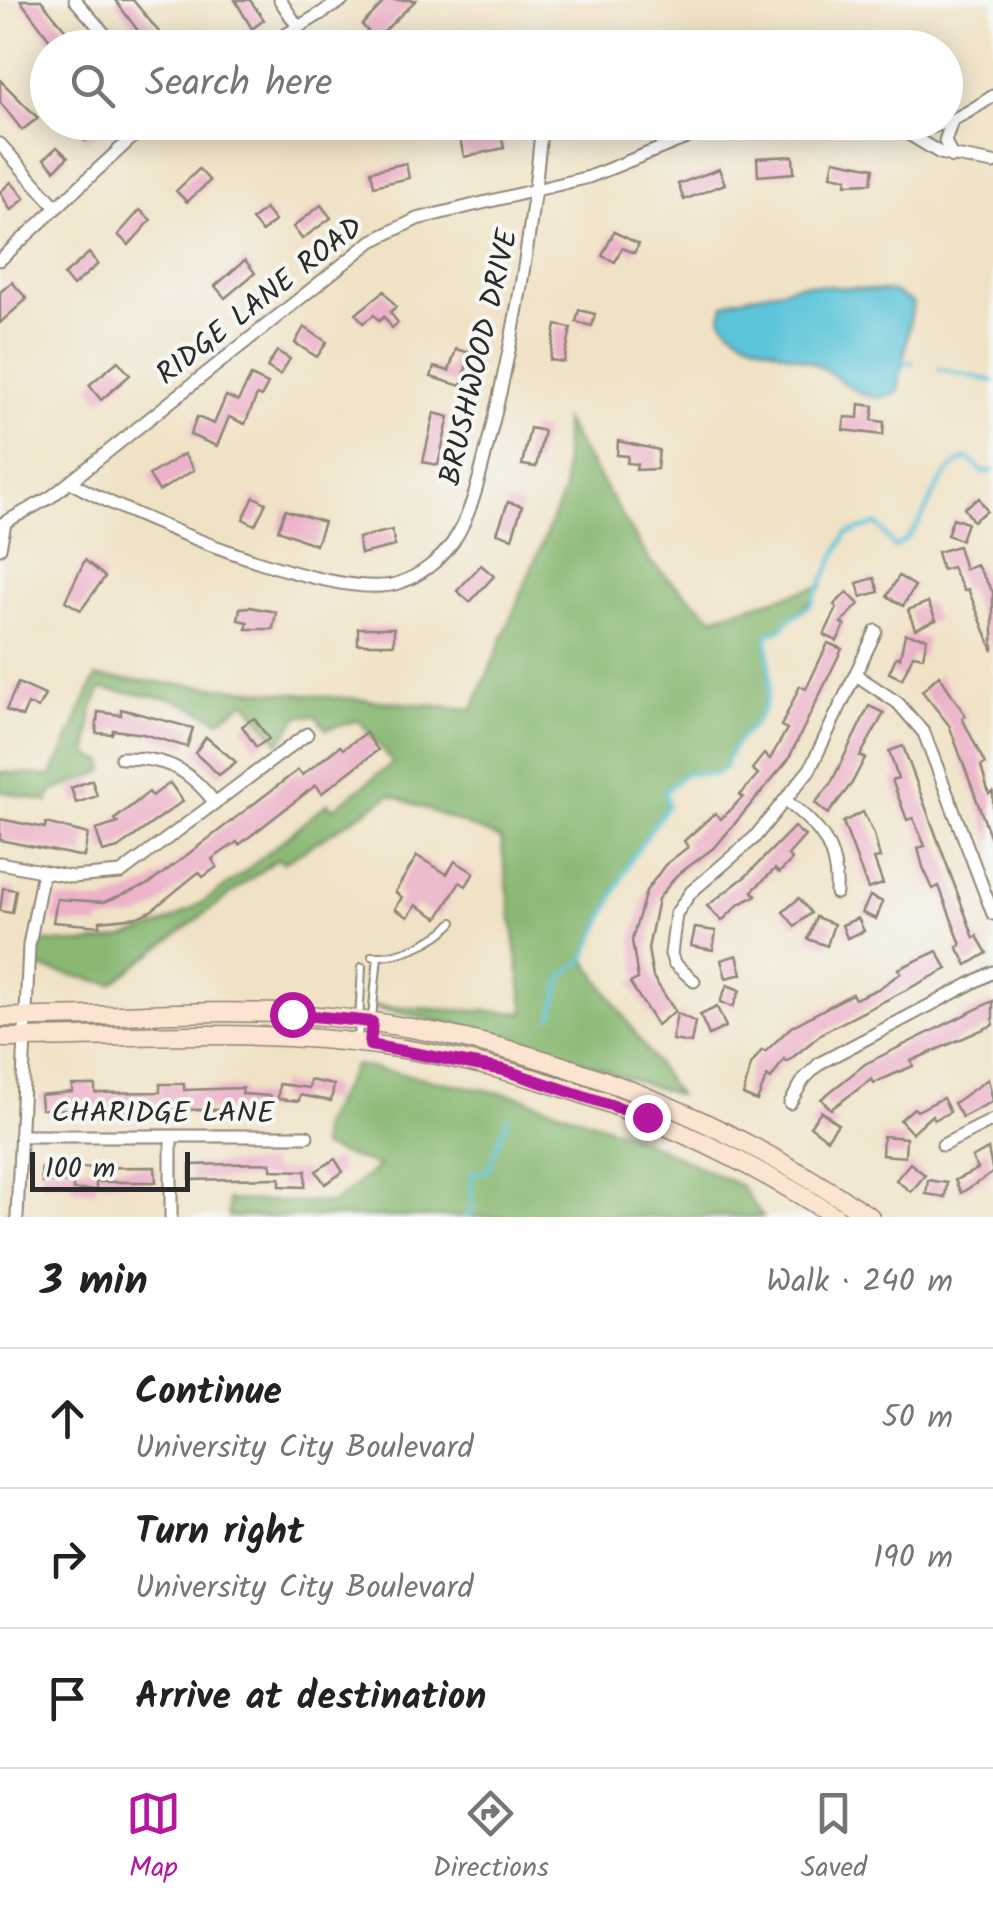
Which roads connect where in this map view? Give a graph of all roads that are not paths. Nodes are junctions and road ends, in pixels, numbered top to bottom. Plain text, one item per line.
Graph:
1 (75, 0) edge
2 (280, 0) edge
3 (343, 0) edge
4 (298, 28) junction
5 (101, 30) edge
6 (295, 30) edge
7 (993, 96) edge
8 (963, 114) edge
9 (129, 140) edge
10 (540, 140) edge
11 (681, 140) edge
12 (914, 140) edge
13 (945, 140) edge
14 (0, 144) edge
15 (952, 156) junction
16 (993, 162) edge
17 (533, 193) junction
18 (56, 207) junction
19 (0, 260) edge
20 (70, 482) junction
21 (3, 524) edge
22 (0, 548) edge
23 (876, 630) dead end
24 (856, 676) junction
25 (307, 734) dead end
26 (121, 758) dead end
27 (786, 801) junction
28 (215, 803) junction
29 (0, 862) edge
30 (43, 872) junction
31 (836, 893) dead end
32 (993, 914) edge
33 (453, 922) dead end
34 (362, 967) dead end
35 (993, 972) edge
36 (694, 981) dead end
37 (0, 1017) edge
38 (25, 1018) junction
39 (366, 1021) junction
40 (0, 1038) edge
41 (23, 1038) junction
42 (364, 1044) junction
43 (790, 1103) dead end
44 (993, 1120) edge
45 (20, 1136) junction
46 (306, 1136) dead end
47 (171, 1137) junction
48 (943, 1145) dead end
49 (17, 1217) edge
50 (171, 1217) edge
51 (836, 1217) edge
52 (870, 1217) edge

1 - 5 street
2 - 4 street
3 - 4 street
4 - 6 street
7 - 8 street
9 - 18 street
10 - 17 street, BRUSHWOOD DRIVE
11 - 17 street, RIDGE LANE ROAD
12 - 15 street
13 - 15 street
14 - 18 street
15 - 16 street
17 - 20 street, RIDGE LANE ROAD
17 - 20 street, BRUSHWOOD DRIVE
18 - 19 street
20 - 21 street, RIDGE LANE ROAD
21 - 22 street
23 - 24 street
24 - 27 street
24 - 32 street
25 - 28 street
26 - 28 street
27 - 31 street
27 - 36 street
28 - 30 street
29 - 30 street
30 - 38 street
33 - 39 lane
34 - 39 lane
35 - 43 street
37 - 38 main road
38 - 39 main road
38 - 41 street
39 - 42 lane
39 - 52 main road
40 - 41 main road
41 - 42 main road
41 - 45 street
42 - 51 main road
44 - 48 street
45 - 47 street, CHARIDGE LANE
45 - 49 street
46 - 47 street, CHARIDGE LANE
47 - 50 street

